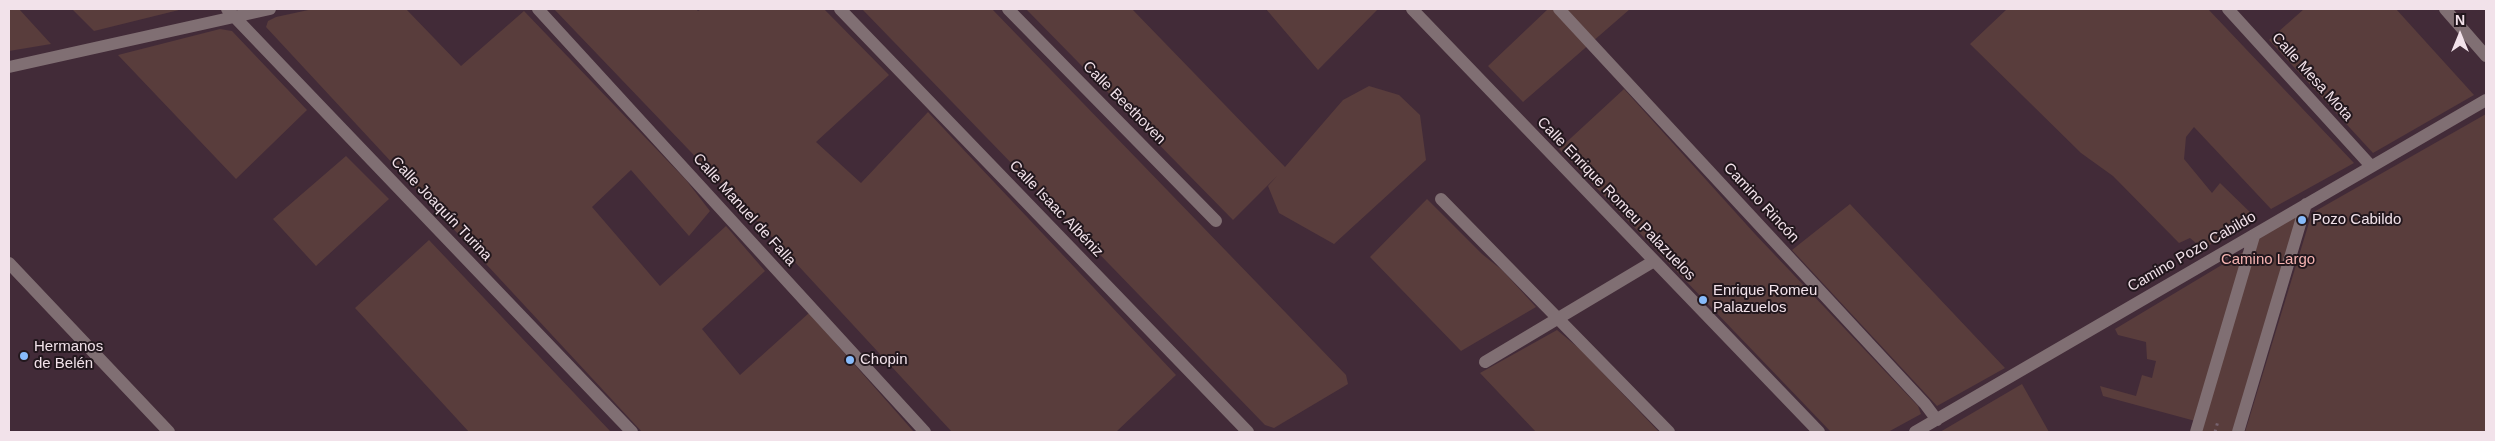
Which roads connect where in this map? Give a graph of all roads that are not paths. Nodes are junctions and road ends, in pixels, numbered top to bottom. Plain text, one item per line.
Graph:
1 (270, 9) edge
2 (538, 9) edge
3 (840, 9) edge
4 (1008, 9) edge
5 (1412, 9) edge
6 (1559, 9) edge
7 (2228, 9) edge
8 (2445, 9) edge
9 (231, 13) edge
10 (2486, 56) edge
11 (9, 67) edge
12 (2486, 100) edge
13 (2371, 166) junction
14 (1441, 199) dead end
15 (2306, 204) junction
16 (1216, 221) dead end
17 (2254, 236) junction
18 (1654, 261) junction
19 (9, 263) edge
20 (1559, 318) junction
21 (1485, 362) dead end
22 (1936, 420) junction
23 (169, 432) edge
24 (632, 432) edge
25 (925, 432) edge
26 (1248, 432) edge
27 (1669, 432) edge
28 (1819, 432) edge
29 (1915, 432) edge
30 (2196, 432) edge
31 (2238, 432) edge

1 - 9 street
2 - 25 street, Calle Manuel de Falla
3 - 26 street, Calle Isaac Albéniz
4 - 16 street, Calle Beethoven
5 - 18 street, Calle Enrique Romeu Palazuelos
6 - 22 street, Camino Rincón
7 - 13 street, Calle Mesa Mota
8 - 10 street
9 - 11 street
9 - 24 street, Calle Joaquín Turina
12 - 13 street, Camino Pozo Cabildo
13 - 15 street, Camino Pozo Cabildo
14 - 20 street
15 - 17 street, Camino Pozo Cabildo
15 - 31 street
17 - 22 street, Camino Pozo Cabildo
17 - 30 street
18 - 20 street
18 - 28 street, Calle Enrique Romeu Palazuelos
19 - 23 street
20 - 21 street
20 - 27 street
22 - 29 street, Camino Pozo Cabildo

